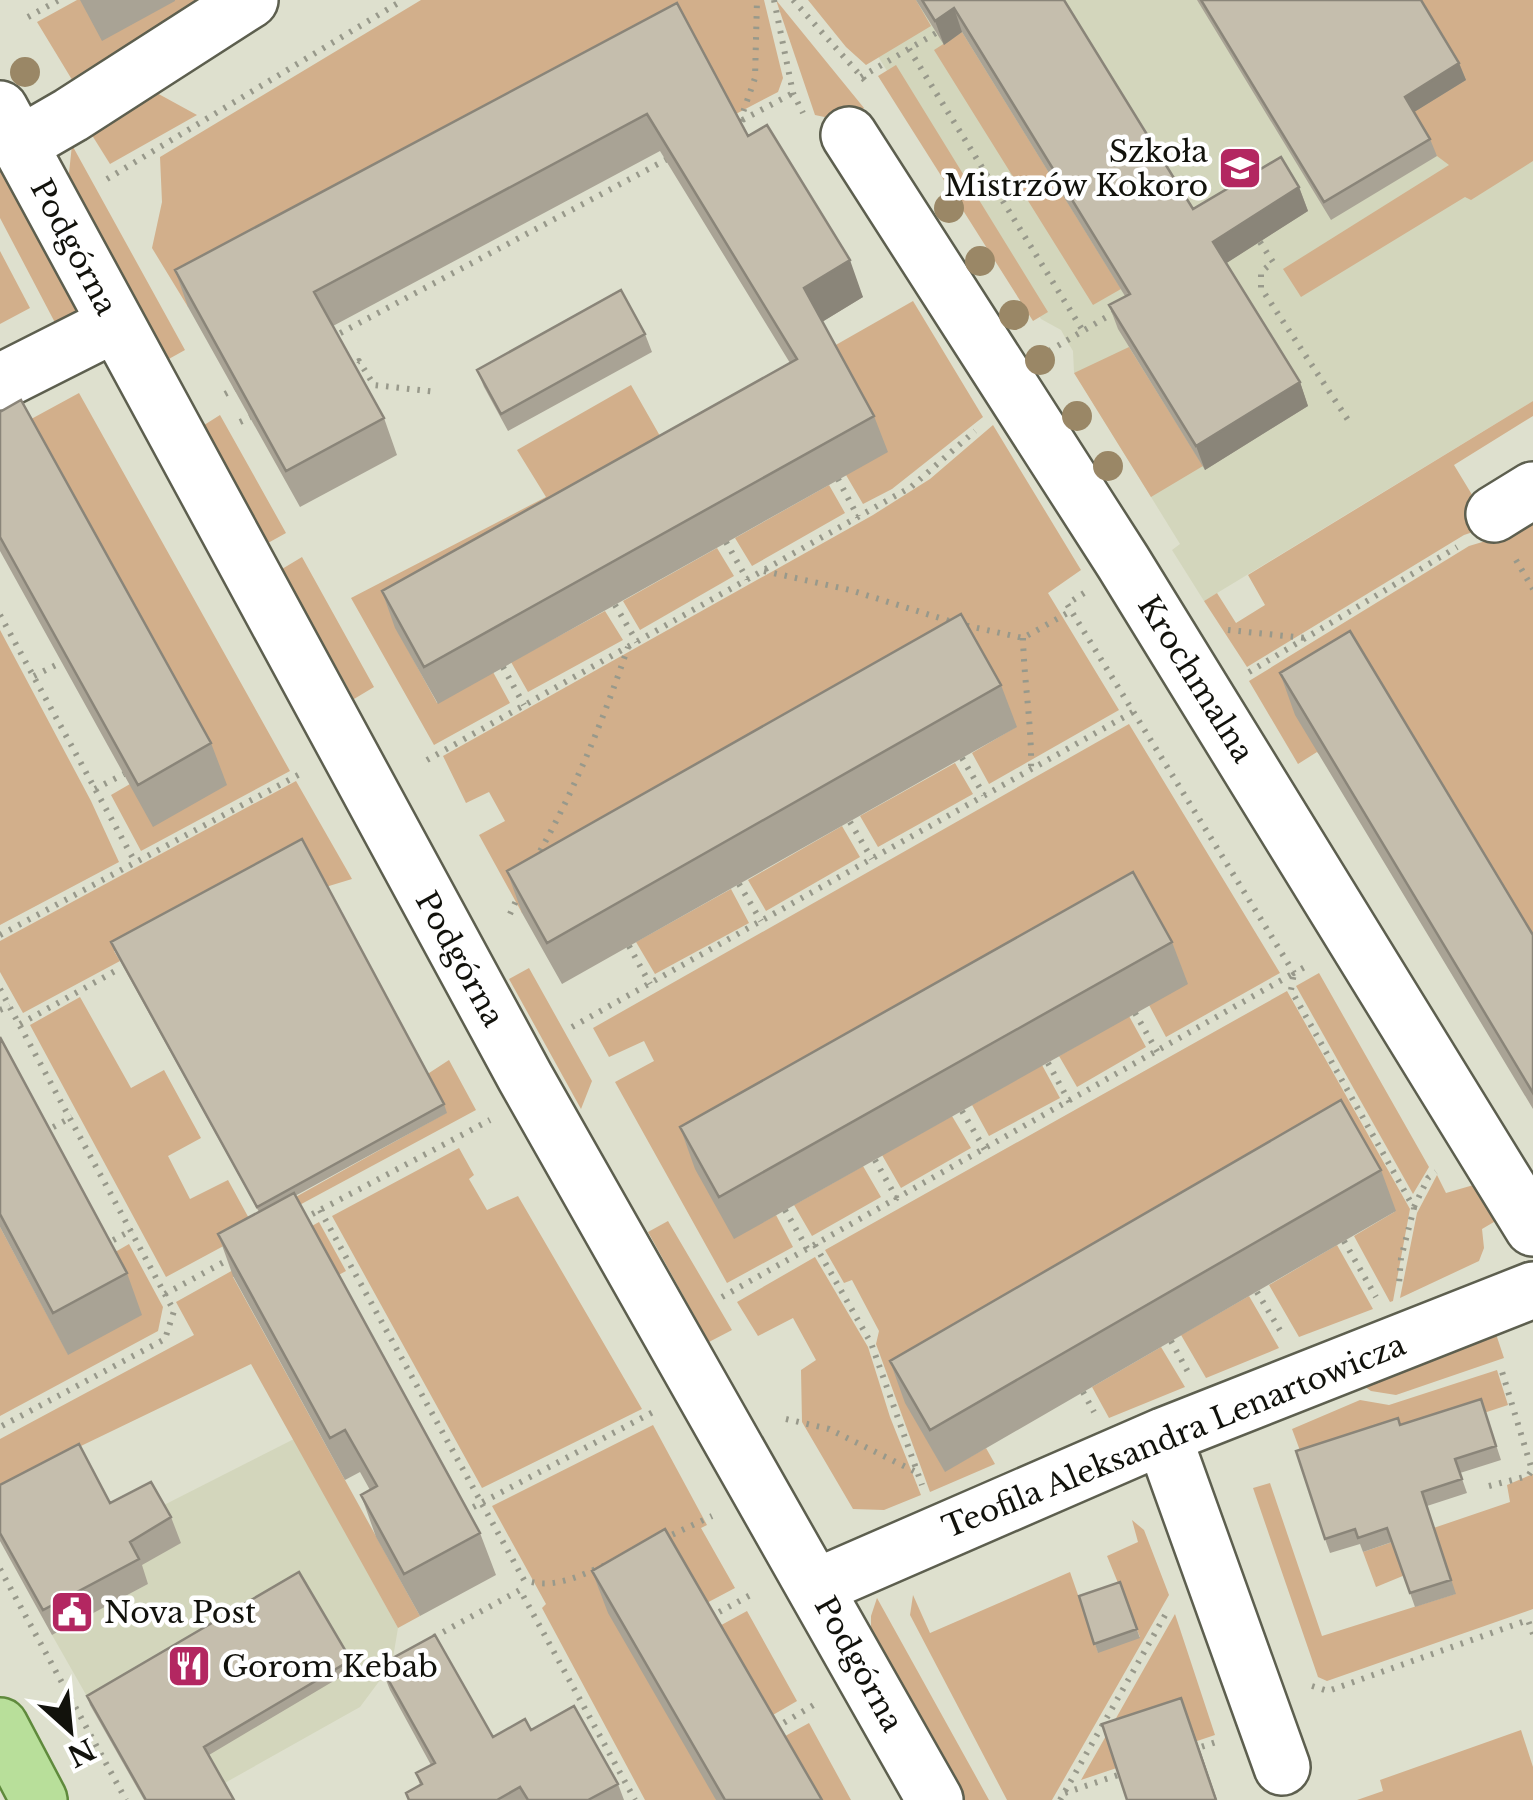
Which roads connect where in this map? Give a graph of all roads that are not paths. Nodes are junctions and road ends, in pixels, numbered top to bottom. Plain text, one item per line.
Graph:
1 (250, 0) edge
2 (827, 126) road end
3 (10, 127) edge
4 (115, 324) junction
5 (0, 382) edge
6 (1533, 1228) edge
7 (1533, 1290) edge
8 (1163, 1436) junction
9 (816, 1587) junction
10 (0, 1726) edge
11 (1282, 1767) dead end
12 (40, 1800) edge
13 (935, 1800) edge

1 - 3 street
2 - 6 street, Krochmalna
3 - 4 street, Podgórna
4 - 5 street
4 - 9 street, Podgórna
7 - 8 street, Teofila Aleksandra Lenartowicza
8 - 9 street, Teofila Aleksandra Lenartowicza
8 - 11 street
9 - 13 street, Podgórna
10 - 12 main road

